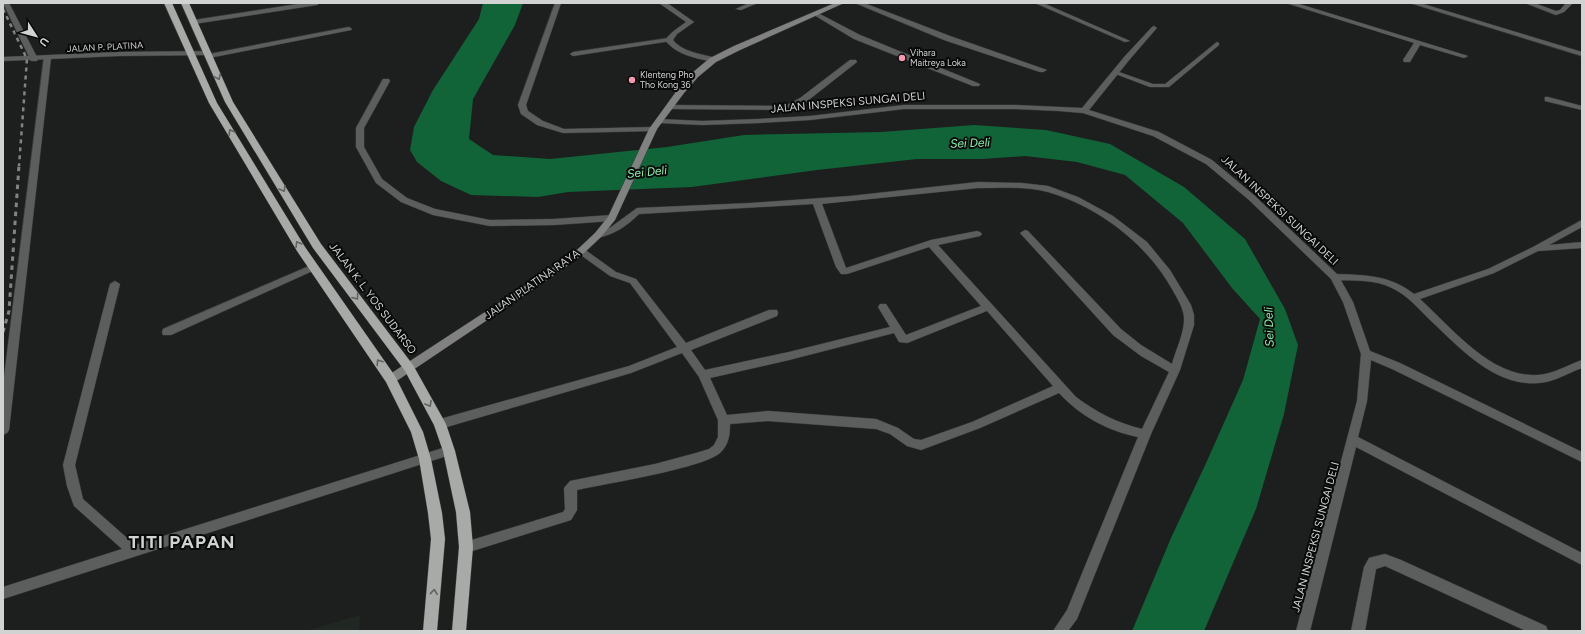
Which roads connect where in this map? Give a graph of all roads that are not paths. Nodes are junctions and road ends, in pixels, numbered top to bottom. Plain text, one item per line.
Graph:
1 (6, 3) edge
2 (168, 3) edge
3 (185, 3) edge
4 (317, 3) edge
5 (558, 3) edge
6 (662, 3) edge
7 (755, 3) edge
8 (841, 3) edge
9 (858, 3) edge
10 (1038, 3) edge
11 (1289, 3) edge
12 (1412, 3) edge
13 (1528, 3) edge
14 (1570, 3) edge
15 (739, 9) dead end
16 (816, 14) junction
17 (194, 22) junction
18 (1154, 28) dead end
19 (349, 30) dead end
20 (669, 40) junction
21 (1127, 41) dead end
22 (1418, 43) junction
23 (1217, 44) dead end
24 (190, 54) junction
25 (573, 54) dead end
26 (1582, 54) edge
27 (209, 55) junction
28 (1464, 56) dead end
29 (47, 58) junction
30 (3, 59) edge
31 (34, 59) junction
32 (713, 60) junction
33 (1407, 60) dead end
34 (853, 62) dead end
35 (1043, 70) dead end
36 (1116, 73) junction
37 (386, 81) dead end
38 (976, 84) dead end
39 (1548, 99) dead end
40 (670, 107) junction
41 (1582, 108) edge
42 (1084, 111) junction
43 (659, 121) junction
44 (653, 129) junction
45 (817, 202) junction
46 (614, 214) junction
47 (1582, 223) edge
48 (1025, 233) dead end
49 (977, 234) dead end
50 (598, 235) junction
51 (931, 243) junction
52 (1582, 245) edge
53 (1536, 249) junction
54 (581, 251) junction
55 (314, 267) junction
56 (1335, 277) junction
57 (115, 284) dead end
58 (1413, 298) junction
59 (883, 307) dead end
60 (988, 307) junction
61 (773, 313) dead end
62 (897, 329) junction
63 (167, 332) dead end
64 (684, 348) junction
65 (1366, 354) junction
66 (1582, 364) edge
67 (409, 368) junction
68 (1175, 370) junction
69 (703, 375) junction
70 (391, 379) junction
71 (1060, 388) junction
72 (724, 420) junction
73 (440, 424) junction
74 (3, 430) edge
75 (1145, 434) junction
76 (1352, 439) junction
77 (449, 451) junction
78 (1582, 457) edge
79 (425, 459) junction
80 (466, 547) junction
81 (132, 551) junction
82 (1582, 559) edge
83 (4, 595) edge
84 (430, 631) edge
85 (459, 631) edge
86 (1060, 631) edge
87 (1303, 631) edge
88 (1358, 631) edge
89 (1541, 631) edge

1 - 31 street
2 - 24 highway
3 - 17 highway, JALAN K. L. YOS SUDARSO
4 - 17 street
5 - 44 street
6 - 20 street
7 - 15 lane
8 - 16 main road, JALAN PLATINA RAYA
9 - 35 street
10 - 21 lane
11 - 22 street
12 - 26 street
13 - 14 street
16 - 32 main road, JALAN PLATINA RAYA
16 - 38 street
17 - 27 highway, JALAN K. L. YOS SUDARSO
18 - 36 street
19 - 27 lane
20 - 25 lane
20 - 32 street
22 - 28 street
22 - 33 street
23 - 36 lane
24 - 27 street, JALAN P. PLATINA
24 - 29 street, JALAN P. PLATINA
55 -> 24 highway
27 -> 67 highway, JALAN K. L. YOS SUDARSO
29 - 31 street, JALAN P. PLATINA
29 - 74 street
30 - 31 street, JALAN P. PLATINA
32 - 40 main road, JALAN PLATINA RAYA
34 - 40 street
36 - 42 street
37 - 46 street
39 - 41 street
40 - 43 main road, JALAN PLATINA RAYA
42 - 43 street, JALAN INSPEKSI SUNGAI DELI
42 - 56 street, JALAN INSPEKSI SUNGAI DELI
43 - 44 main road, JALAN PLATINA RAYA
44 - 46 main road, JALAN PLATINA RAYA
45 - 50 street
45 - 51 street
45 - 68 street
46 - 50 main road, JALAN PLATINA RAYA
47 - 53 lane
48 - 68 street
49 - 51 street
50 - 54 main road, JALAN PLATINA RAYA
51 - 60 street
52 - 53 lane
53 - 58 lane
54 - 64 street
54 - 67 main road, JALAN PLATINA RAYA
55 - 63 street
70 -> 55 highway
56 - 58 lane
56 - 65 street, JALAN INSPEKSI SUNGAI DELI
57 - 81 street
58 - 66 lane
59 - 62 street
60 - 62 street
60 - 71 street
61 - 64 street
62 - 69 street
64 - 69 street
64 - 73 street
65 - 76 street, JALAN INSPEKSI SUNGAI DELI
65 - 78 street
67 - 70 main road, JALAN PLATINA RAYA
67 -> 73 highway, JALAN K. L. YOS SUDARSO
68 - 75 street
69 - 72 street
70 - 79 highway
71 - 72 street
71 - 75 street
72 - 80 street
73 - 77 highway, JALAN K. L. YOS SUDARSO
75 - 86 street
76 - 82 street
76 - 87 street, JALAN INSPEKSI SUNGAI DELI
77 - 79 street
77 - 80 highway, JALAN K. L. YOS SUDARSO
79 - 81 street
84 -> 79 highway
80 - 85 highway, JALAN K. L. YOS SUDARSO
81 - 83 street
88 - 89 street

